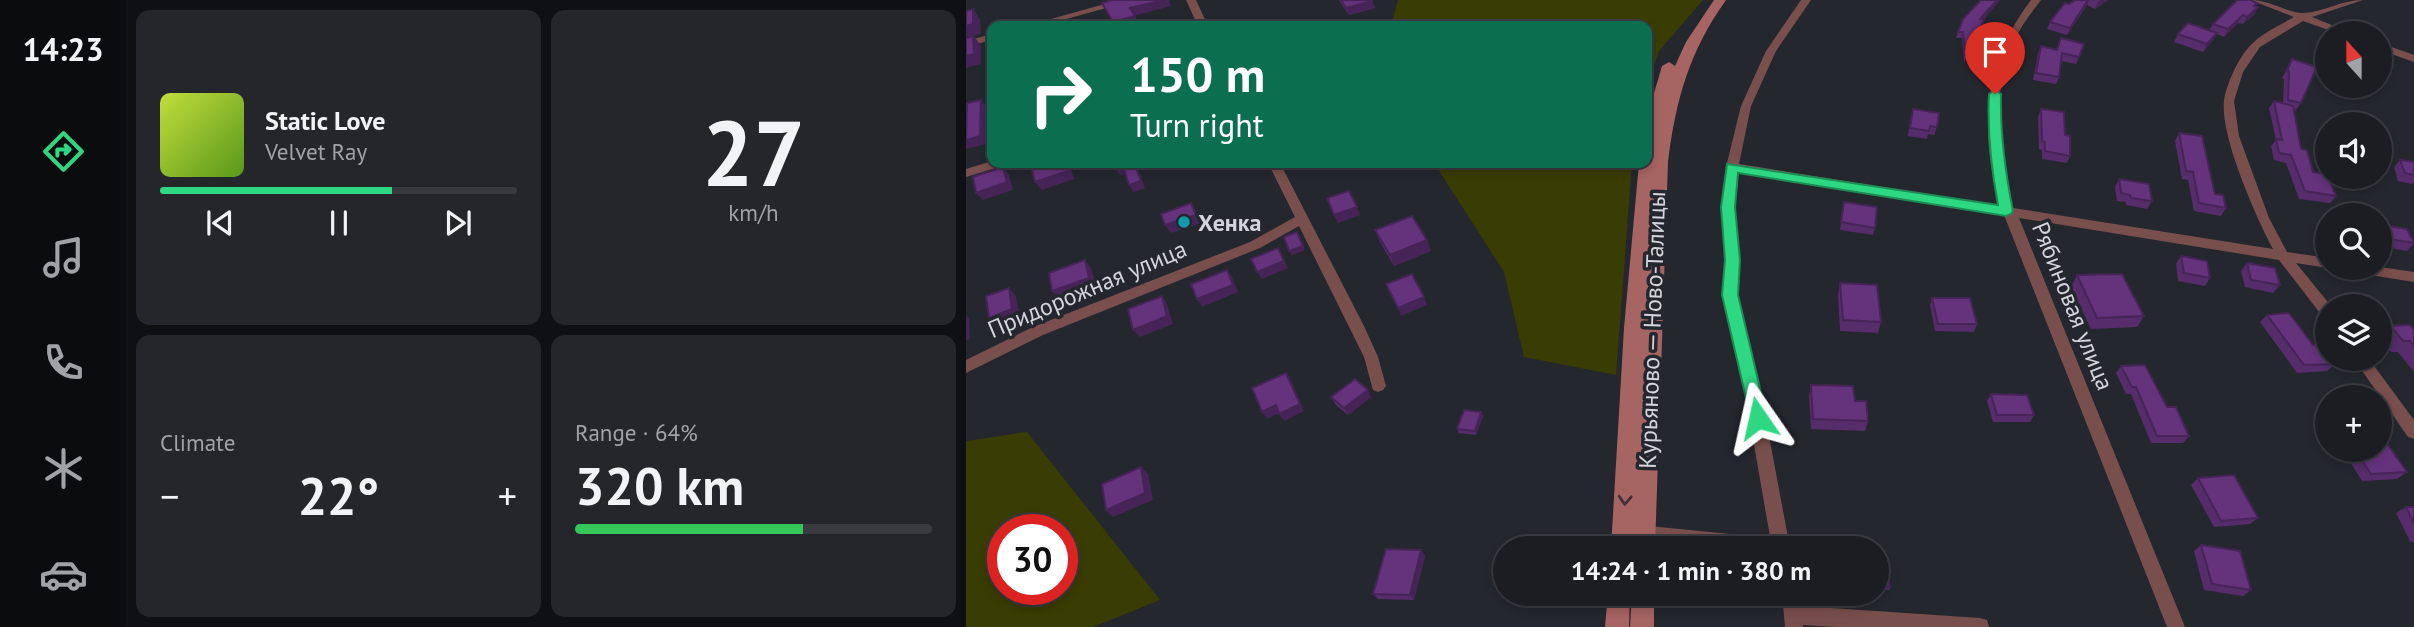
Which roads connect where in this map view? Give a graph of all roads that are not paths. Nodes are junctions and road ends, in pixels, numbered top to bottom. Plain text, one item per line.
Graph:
1 (1130, 0) edge
2 (1191, 0) edge
3 (1708, 0) edge
4 (1720, 0) edge
5 (1806, 0) edge
6 (2036, 0) edge
7 (2256, 0) edge
8 (2358, 0) edge
9 (2302, 17) junction
10 (1050, 21) edge
11 (1201, 21) edge
12 (2315, 22) edge
13 (987, 38) edge
14 (966, 44) edge
15 (2392, 50) edge
16 (2414, 58) edge
17 (1652, 126) edge
18 (987, 166) edge
19 (1732, 167) junction
20 (1276, 168) edge
21 (1645, 168) edge
22 (966, 173) edge
23 (2006, 211) junction
24 (1301, 219) junction
25 (2283, 256) junction
26 (2315, 261) edge
27 (2392, 273) edge
28 (2414, 277) edge
29 (2315, 297) edge
30 (966, 367) edge
31 (2370, 371) edge
32 (1378, 386) dead end
33 (2414, 432) edge
34 (1644, 529) junction
35 (1623, 536) edge
36 (1644, 536) edge
37 (1704, 536) edge
38 (1779, 536) edge
39 (1618, 606) edge
40 (1643, 606) edge
41 (1793, 621) edge
42 (1617, 627) edge
43 (1642, 627) edge
44 (1980, 627) edge
45 (2176, 627) edge

1 - 10 street
2 - 11 street
3 - 17 main road, Курьяново — Ново-Талицы
4 - 34 main road, Курьяново — Ново-Талицы
5 - 19 street
6 - 23 street, Рябиновая улица
7 - 9 street
8 - 9 street
9 - 12 street
9 - 25 street
13 - 14 street
15 - 16 street
18 - 22 street
19 - 23 street
19 - 38 street
20 - 24 street
21 -> 35 main road, Курьяново — Ново-Талицы
23 - 25 street
23 - 45 street, Рябиновая улица
24 - 30 street, Придорожная улица
24 - 32 street
25 - 26 street
25 - 29 street
27 - 28 street
31 - 33 street
34 - 36 main road, Курьяново — Ново-Талицы
34 - 37 lane
39 - 42 main road
40 - 43 main road
41 - 44 street

